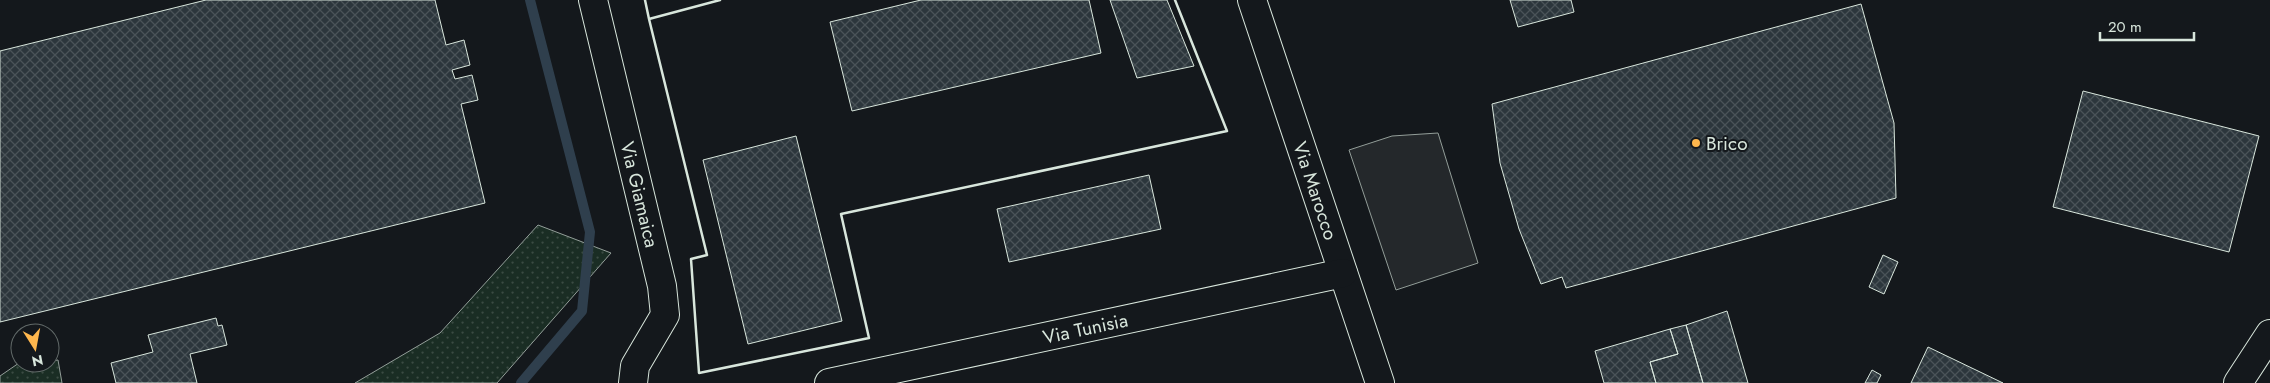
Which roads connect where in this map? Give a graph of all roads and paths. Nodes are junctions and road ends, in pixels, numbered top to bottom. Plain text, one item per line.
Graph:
1 (593, 0) edge
2 (1252, 0) edge
3 (1343, 273) junction
4 (2270, 334) edge
5 (633, 383) edge
6 (829, 383) edge
7 (1380, 383) edge
8 (2238, 383) edge

1 - 5 street, Via Giamaica
2 - 3 street, Via Marocco
3 - 6 street, Via Tunisia
3 - 7 street, Via Marocco
4 - 8 street

